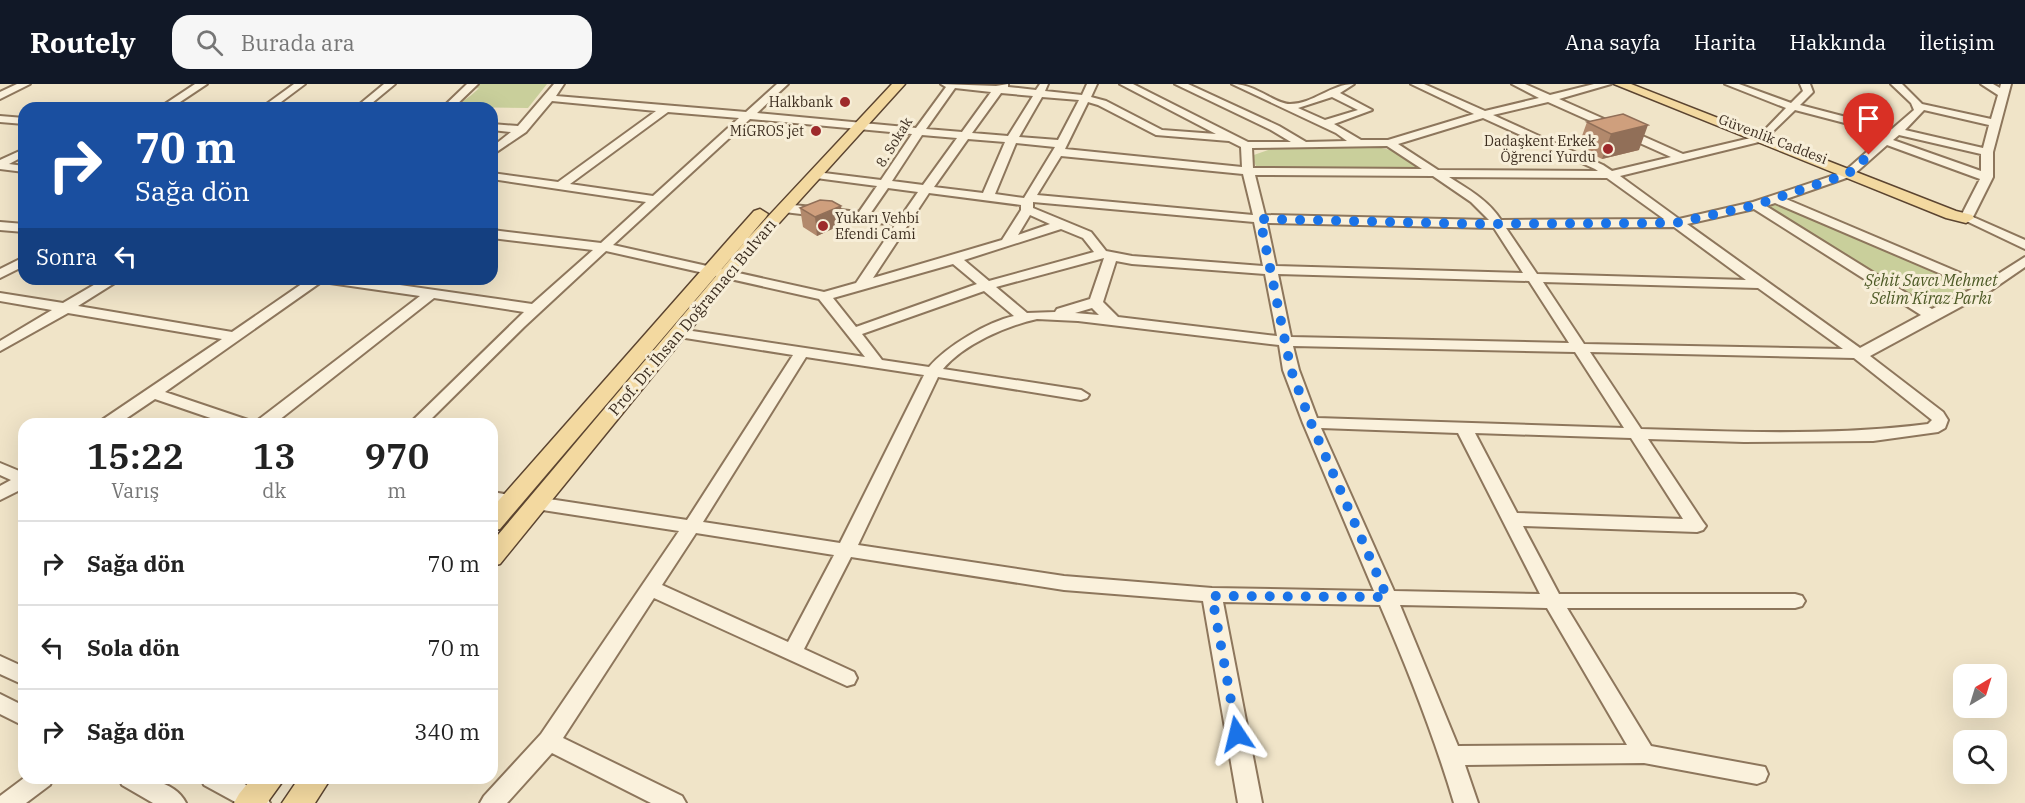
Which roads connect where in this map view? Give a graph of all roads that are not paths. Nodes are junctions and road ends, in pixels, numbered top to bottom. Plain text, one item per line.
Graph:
1 (25, 84) edge
2 (202, 84) edge
3 (286, 84) edge
4 (300, 84) edge
5 (390, 84) edge
6 (473, 84) edge
7 (559, 84) edge
8 (783, 84) edge
9 (881, 84) edge
10 (899, 84) edge
11 (946, 84) edge
12 (1092, 84) edge
13 (1125, 84) edge
14 (1180, 84) edge
15 (1237, 84) edge
16 (1348, 84) edge
17 (1416, 84) edge
18 (1518, 84) edge
19 (1606, 84) edge
20 (1620, 84) edge
21 (1633, 84) edge
22 (1730, 84) edge
23 (1805, 84) edge
24 (1896, 84) edge
25 (1986, 84) edge
26 (952, 85) edge
27 (1003, 86) edge
28 (1041, 89) edge
29 (2005, 89) edge
30 (1332, 93) junction
31 (1256, 94) junction
32 (0, 96) edge
33 (550, 98) junction
34 (1084, 98) junction
35 (1546, 99) junction
36 (174, 102) edge
37 (261, 102) edge
38 (274, 102) edge
39 (368, 102) edge
40 (454, 102) edge
41 (1222, 104) junction
42 (1918, 106) junction
43 (1794, 107) junction
44 (666, 108) junction
45 (1287, 108) junction
46 (1185, 114) junction
47 (1486, 114) junction
48 (750, 115) junction
49 (0, 119) edge
50 (18, 120) edge
51 (1994, 123) junction
52 (1323, 124) junction
53 (850, 125) junction
54 (498, 128) edge
55 (522, 130) junction
56 (918, 130) junction
57 (965, 135) junction
58 (1893, 135) junction
59 (1762, 137) junction
60 (1011, 139) junction
61 (1239, 142) junction
62 (1389, 143) junction
63 (1359, 144) junction
64 (1305, 146) junction
65 (498, 148) edge
66 (1059, 148) junction
67 (1987, 152) junction
68 (18, 155) edge
69 (1684, 159) junction
70 (0, 165) edge
71 (18, 168) edge
72 (1248, 171) junction
73 (1851, 172) junction
74 (1436, 174) junction
75 (816, 175) junction
76 (1611, 175) junction
77 (498, 177) edge
78 (1987, 177) junction
79 (885, 184) junction
80 (560, 186) junction
81 (926, 189) junction
82 (988, 196) junction
83 (1777, 199) junction
84 (656, 200) junction
85 (1028, 203) junction
86 (1756, 205) junction
87 (784, 208) junction
88 (862, 216) junction
89 (1966, 218) junction
90 (1260, 219) junction
91 (1496, 222) junction
92 (905, 223) junction
93 (1676, 223) junction
94 (1063, 224) junction
95 (0, 226) edge
96 (18, 228) edge
97 (498, 235) edge
98 (1008, 240) junction
99 (2025, 245) edge
100 (603, 247) junction
101 (18, 252) edge
102 (1106, 255) junction
103 (955, 259) junction
104 (2025, 261) edge
105 (0, 262) edge
106 (18, 264) edge
107 (1269, 270) junction
108 (718, 272) junction
109 (0, 274) edge
110 (1531, 276) junction
111 (1760, 284) junction
112 (104, 285) edge
113 (310, 285) edge
114 (370, 285) edge
115 (984, 286) junction
116 (860, 287) junction
117 (1985, 288) junction
118 (431, 294) junction
119 (824, 296) junction
120 (0, 297) edge
121 (1096, 302) junction
122 (66, 308) junction
123 (536, 309) junction
124 (1931, 315) junction
125 (1048, 316) junction
126 (1025, 318) junction
127 (1114, 321) junction
128 (679, 333) junction
129 (852, 333) junction
130 (236, 337) junction
131 (1283, 341) junction
132 (0, 347) edge
133 (1580, 348) junction
134 (802, 352) junction
135 (1857, 353) junction
136 (877, 363) junction
137 (933, 372) junction
138 (155, 394) junction
139 (1081, 395) dead end
140 (117, 418) edge
141 (225, 418) edge
142 (272, 418) edge
143 (423, 418) edge
144 (1311, 423) junction
145 (1464, 428) junction
146 (1633, 433) junction
147 (0, 468) edge
148 (18, 477) edge
149 (18, 484) edge
150 (0, 494) edge
151 (498, 499) edge
152 (511, 500) junction
153 (536, 502) junction
154 (498, 516) edge
155 (1511, 519) junction
156 (691, 527) junction
157 (498, 550) edge
158 (846, 550) junction
159 (650, 588) junction
160 (1212, 596) junction
161 (1387, 597) junction
162 (1554, 601) junction
163 (1795, 601) dead end
164 (792, 653) junction
165 (0, 664) edge
166 (18, 674) edge
167 (848, 678) dead end
168 (0, 703) edge
169 (18, 714) edge
170 (549, 741) junction
171 (1644, 754) junction
172 (1452, 756) junction
173 (1757, 774) dead end
174 (34, 784) edge
175 (141, 784) edge
176 (222, 784) edge
177 (266, 784) edge
178 (312, 784) edge
179 (253, 802) edge
180 (8, 803) edge
181 (174, 803) edge
182 (297, 803) edge
183 (492, 803) edge
184 (674, 803) edge
185 (1250, 803) edge
186 (1466, 803) edge

1 - 32 street
2 - 36 street
3 - 37 street
4 - 38 street
5 - 39 street
6 - 40 street
7 - 33 street
8 - 48 street
9 - 53 main road, Prof. Dr. İhsan Doğramacı Bulvarı
10 - 53 main road, Prof. Dr. İhsan Doğramacı Bulvarı
11 - 26 street
12 - 34 street
13 - 46 street
14 - 41 street
15 - 31 street
16 - 30 street
17 - 47 street
18 - 35 street
19 - 35 street
20 - 59 main road, Güvenlik Caddesi
21 - 59 main road, Güvenlik Caddesi
22 - 43 street
23 - 43 street
24 - 42 street
25 - 29 street
26 - 27 street
26 - 56 street, 8. Sokak
27 - 28 street
27 - 57 street
28 - 34 street
28 - 60 street
29 - 51 street
30 - 45 street
30 - 52 street
31 - 41 street
31 - 45 street
33 - 44 street
33 - 55 street
34 - 61 street
34 - 66 street
35 - 47 street
35 - 69 street
41 - 46 street
41 - 64 street
42 - 51 street
42 - 58 street
43 - 58 street
43 - 59 street
44 - 48 street
44 - 80 street
45 - 52 street
46 - 61 street
47 - 62 street
47 - 76 street
48 - 53 street
48 - 84 street
49 - 50 street
51 - 67 street
52 - 63 street
53 - 56 street
53 - 75 main road, Prof. Dr. İhsan Doğramacı Bulvarı
53 - 108 main road, Prof. Dr. İhsan Doğramacı Bulvarı
54 - 55 street
55 - 65 street
56 - 57 street
56 - 79 street, 8. Sokak
57 - 60 street
57 - 81 street
58 - 67 street
58 - 73 street
58 - 78 street
59 - 69 street
59 - 73 main road, Güvenlik Caddesi
60 - 66 street
60 - 82 street
61 - 64 street
61 - 72 street
62 - 63 street
62 - 74 street
63 - 64 street
66 - 72 street
66 - 85 street
67 - 78 street
68 - 70 street
69 - 76 street
70 - 71 street
72 - 74 street
72 - 90 street
73 - 83 street
73 - 89 main road, Güvenlik Caddesi
74 - 76 street
74 - 91 street
75 - 79 street
75 - 87 main road, Prof. Dr. İhsan Doğramacı Bulvarı
76 - 93 street
77 - 80 street
78 - 89 street
79 - 81 street
79 - 88 street, 8. Sokak
80 - 84 street
81 - 82 street
81 - 92 street
82 - 85 street
83 - 86 street
83 - 117 street
84 - 100 street
85 - 90 street
85 - 94 street
85 - 98 street
86 - 93 street
86 - 124 street
87 - 88 street
87 - 108 main road, Prof. Dr. İhsan Doğramacı Bulvarı
88 - 92 street
89 - 99 street
90 - 91 street
90 - 107 street
91 - 93 street
91 - 110 street
92 - 116 street
93 - 111 street
94 - 98 street
94 - 102 street
95 - 96 street
97 - 100 street
98 - 103 street
100 - 108 street
100 - 123 street
101 - 105 street
102 - 107 street
102 - 115 street
102 - 121 street
103 - 115 street
103 - 116 street
104 - 117 street
106 - 109 street
107 - 110 street
107 - 131 street
108 - 119 street
108 - 128 main road, Prof. Dr. İhsan Doğramacı Bulvarı
108 - 152 main road, Prof. Dr. İhsan Doğramacı Bulvarı
110 - 111 street
110 - 133 street
111 - 135 street
112 - 122 street
113 - 130 street
114 - 118 street
115 - 126 street
115 - 129 street
116 - 119 street
117 - 124 street
118 - 123 street
118 - 142 street
119 - 129 street
120 - 122 street
121 - 125 street
121 - 127 street
122 - 130 street
122 - 132 street
123 - 143 street
124 - 135 street
125 - 126 street
125 - 127 street
126 - 137 street
127 - 131 street
128 - 134 street
128 - 153 main road, Prof. Dr. İhsan Doğramacı Bulvarı
129 - 136 street
130 - 138 street
131 - 133 street
131 - 144 street
133 - 135 street
133 - 146 street
134 - 136 street
134 - 156 street
135 - 146 street
136 - 137 street
137 - 139 street
137 - 158 street
138 - 140 street
138 - 141 street
144 - 145 street
144 - 161 street
145 - 146 street
145 - 155 street
146 - 155 street
147 - 148 street
149 - 150 street
151 - 152 street
152 - 154 main road, Prof. Dr. İhsan Doğramacı Bulvarı
153 - 156 street
153 - 157 main road, Prof. Dr. İhsan Doğramacı Bulvarı
155 - 162 street
156 - 158 street
156 - 159 street
158 - 160 street
158 - 164 street
159 - 164 street
159 - 170 street
160 - 161 street
160 - 185 street
161 - 162 street
161 - 172 street
162 - 163 street
162 - 171 street
164 - 167 street
165 - 166 street
168 - 169 street
170 - 183 street
170 - 184 street
171 - 172 street
171 - 173 street
172 - 186 street
174 - 180 street
175 - 181 street
176 - 179 street
177 - 179 main road
178 - 182 main road

